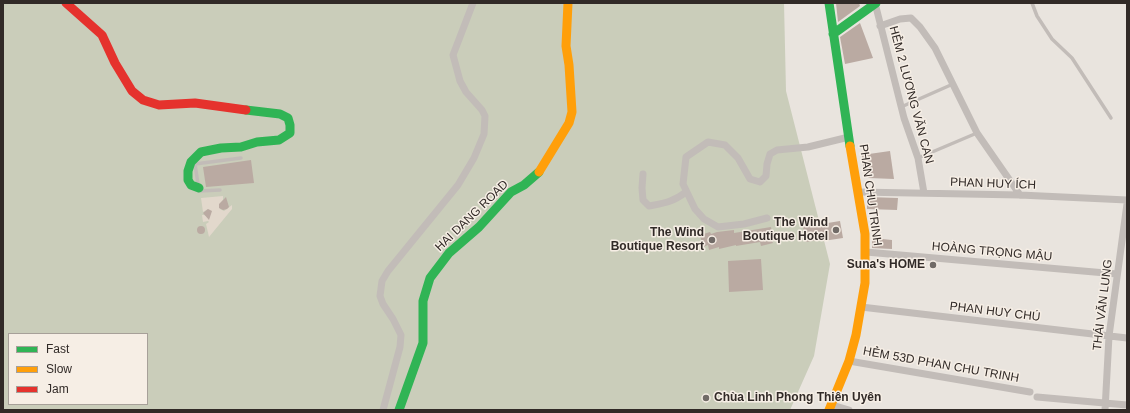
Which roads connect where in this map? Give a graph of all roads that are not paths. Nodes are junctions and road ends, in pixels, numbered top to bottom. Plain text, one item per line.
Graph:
1 (66, 3) edge
2 (473, 3) edge
3 (568, 3) edge
4 (829, 3) edge
5 (875, 3) edge
6 (1032, 3) edge
7 (1038, 3) edge
8 (1034, 8) junction
9 (880, 26) junction
10 (833, 34) junction
11 (953, 83) junction
12 (901, 108) junction
13 (1111, 118) dead end
14 (977, 133) junction
15 (849, 137) junction
16 (241, 158) dead end
17 (918, 158) junction
18 (643, 174) dead end
19 (199, 188) junction
20 (220, 190) dead end
21 (686, 192) junction
22 (858, 192) junction
23 (924, 193) junction
24 (1020, 195) junction
25 (1127, 200) edge
26 (1127, 204) edge
27 (767, 218) dead end
28 (866, 252) junction
29 (1117, 274) junction
30 (861, 307) junction
31 (1109, 336) junction
32 (1127, 338) edge
33 (849, 360) junction
34 (1030, 392) dead end
35 (1037, 397) dead end
36 (1127, 405) edge
37 (830, 407) edge
38 (1105, 407) edge
39 (382, 410) edge
40 (399, 410) edge
41 (849, 410) edge

1 - 19 street
2 - 39 street, HAI DANG ROAD
3 - 40 street, HAI DANG ROAD
4 - 10 street, PHAN CHU TRINH
5 - 9 street, HẺM 2 LƯƠNG VĂN CAN
5 - 10 street
6 - 8 lane
7 - 8 lane
8 - 13 lane
9 - 11 street
9 - 12 street, HẺM 2 LƯƠNG VĂN CAN
10 - 15 street, PHAN CHU TRINH
11 - 12 lane
11 - 14 street
12 - 17 street, HẺM 2 LƯƠNG VĂN CAN
14 - 17 lane
14 - 24 street
15 - 21 street
15 - 22 street, PHAN CHU TRINH
16 - 19 lane
17 - 23 street, HẺM 2 LƯƠNG VĂN CAN
18 - 21 street
19 - 20 lane
21 - 27 street
22 - 23 street, PHAN HUY ÍCH
22 - 28 street, PHAN CHU TRINH
23 - 24 street, PHAN HUY ÍCH
24 - 25 street, PHAN HUY ÍCH
26 - 29 street, THÁI VĂN LUNG
28 - 29 street, HOÀNG TRỌNG MẬU
28 - 30 street, PHAN CHU TRINH
29 - 31 street, THÁI VĂN LUNG
30 - 31 street, PHAN HUY CHÚ
30 - 33 street, PHAN CHU TRINH
31 - 32 street, PHAN HUY CHÚ
31 - 38 street, THÁI VĂN LUNG
33 - 34 street, HẺM 53D PHAN CHU TRINH
33 - 37 street, PHAN CHU TRINH
35 - 38 street
36 - 38 street
37 - 41 street

